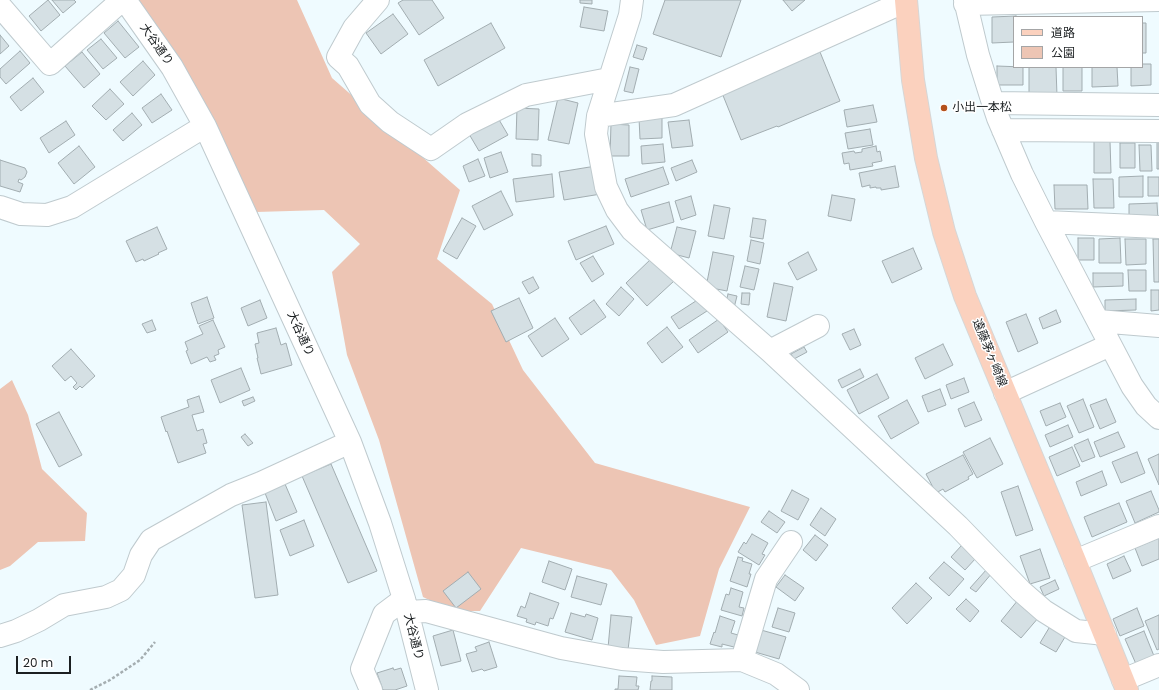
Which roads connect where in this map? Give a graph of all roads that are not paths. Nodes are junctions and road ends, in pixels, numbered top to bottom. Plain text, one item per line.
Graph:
1 (122, 0) edge
2 (125, 0) edge
3 (378, 0) edge
4 (632, 0) edge
5 (1159, 0) edge
6 (906, 1) edge
7 (965, 2) edge
8 (0, 6) edge
9 (609, 79) junction
10 (993, 102) junction
11 (1159, 105) edge
12 (598, 116) junction
13 (206, 126) junction
14 (1003, 130) junction
15 (1159, 131) edge
16 (0, 207) edge
17 (1046, 222) junction
18 (1159, 227) edge
19 (1098, 321) junction
20 (818, 326) dead end
21 (1159, 326) edge
22 (1110, 345) junction
23 (770, 351) junction
24 (1005, 394) junction
25 (1159, 418) edge
26 (350, 442) junction
27 (1159, 526) edge
28 (791, 542) dead end
29 (1075, 562) junction
30 (405, 605) junction
31 (1105, 634) junction
32 (0, 636) edge
33 (742, 660) junction
34 (1159, 666) edge
35 (1125, 685) edge
36 (371, 690) edge
37 (427, 690) edge
38 (798, 690) edge

1 - 8 street
2 - 13 street, 大谷通り
3 - 9 street
4 - 9 street
5 - 7 street
6 - 12 street
6 - 24 main road, 遠藤茅ヶ崎線
7 - 10 street
9 - 12 street
10 - 11 street
10 - 14 street
12 - 23 street
13 - 16 street
13 - 26 street, 大谷通り
14 - 15 street
14 - 17 street
17 - 18 street
17 - 19 street
19 - 21 street
19 - 22 street
20 - 23 street
22 - 24 street
22 - 25 street
23 - 31 street
24 - 29 main road, 遠藤茅ヶ崎線
26 - 30 street, 大谷通り
26 - 32 street
27 - 29 street
28 - 33 street
29 - 31 main road, 遠藤茅ヶ崎線
30 - 33 street
30 - 36 street
30 - 37 street, 大谷通り
31 - 35 main road, 遠藤茅ヶ崎線
33 - 38 street
34 - 35 street

